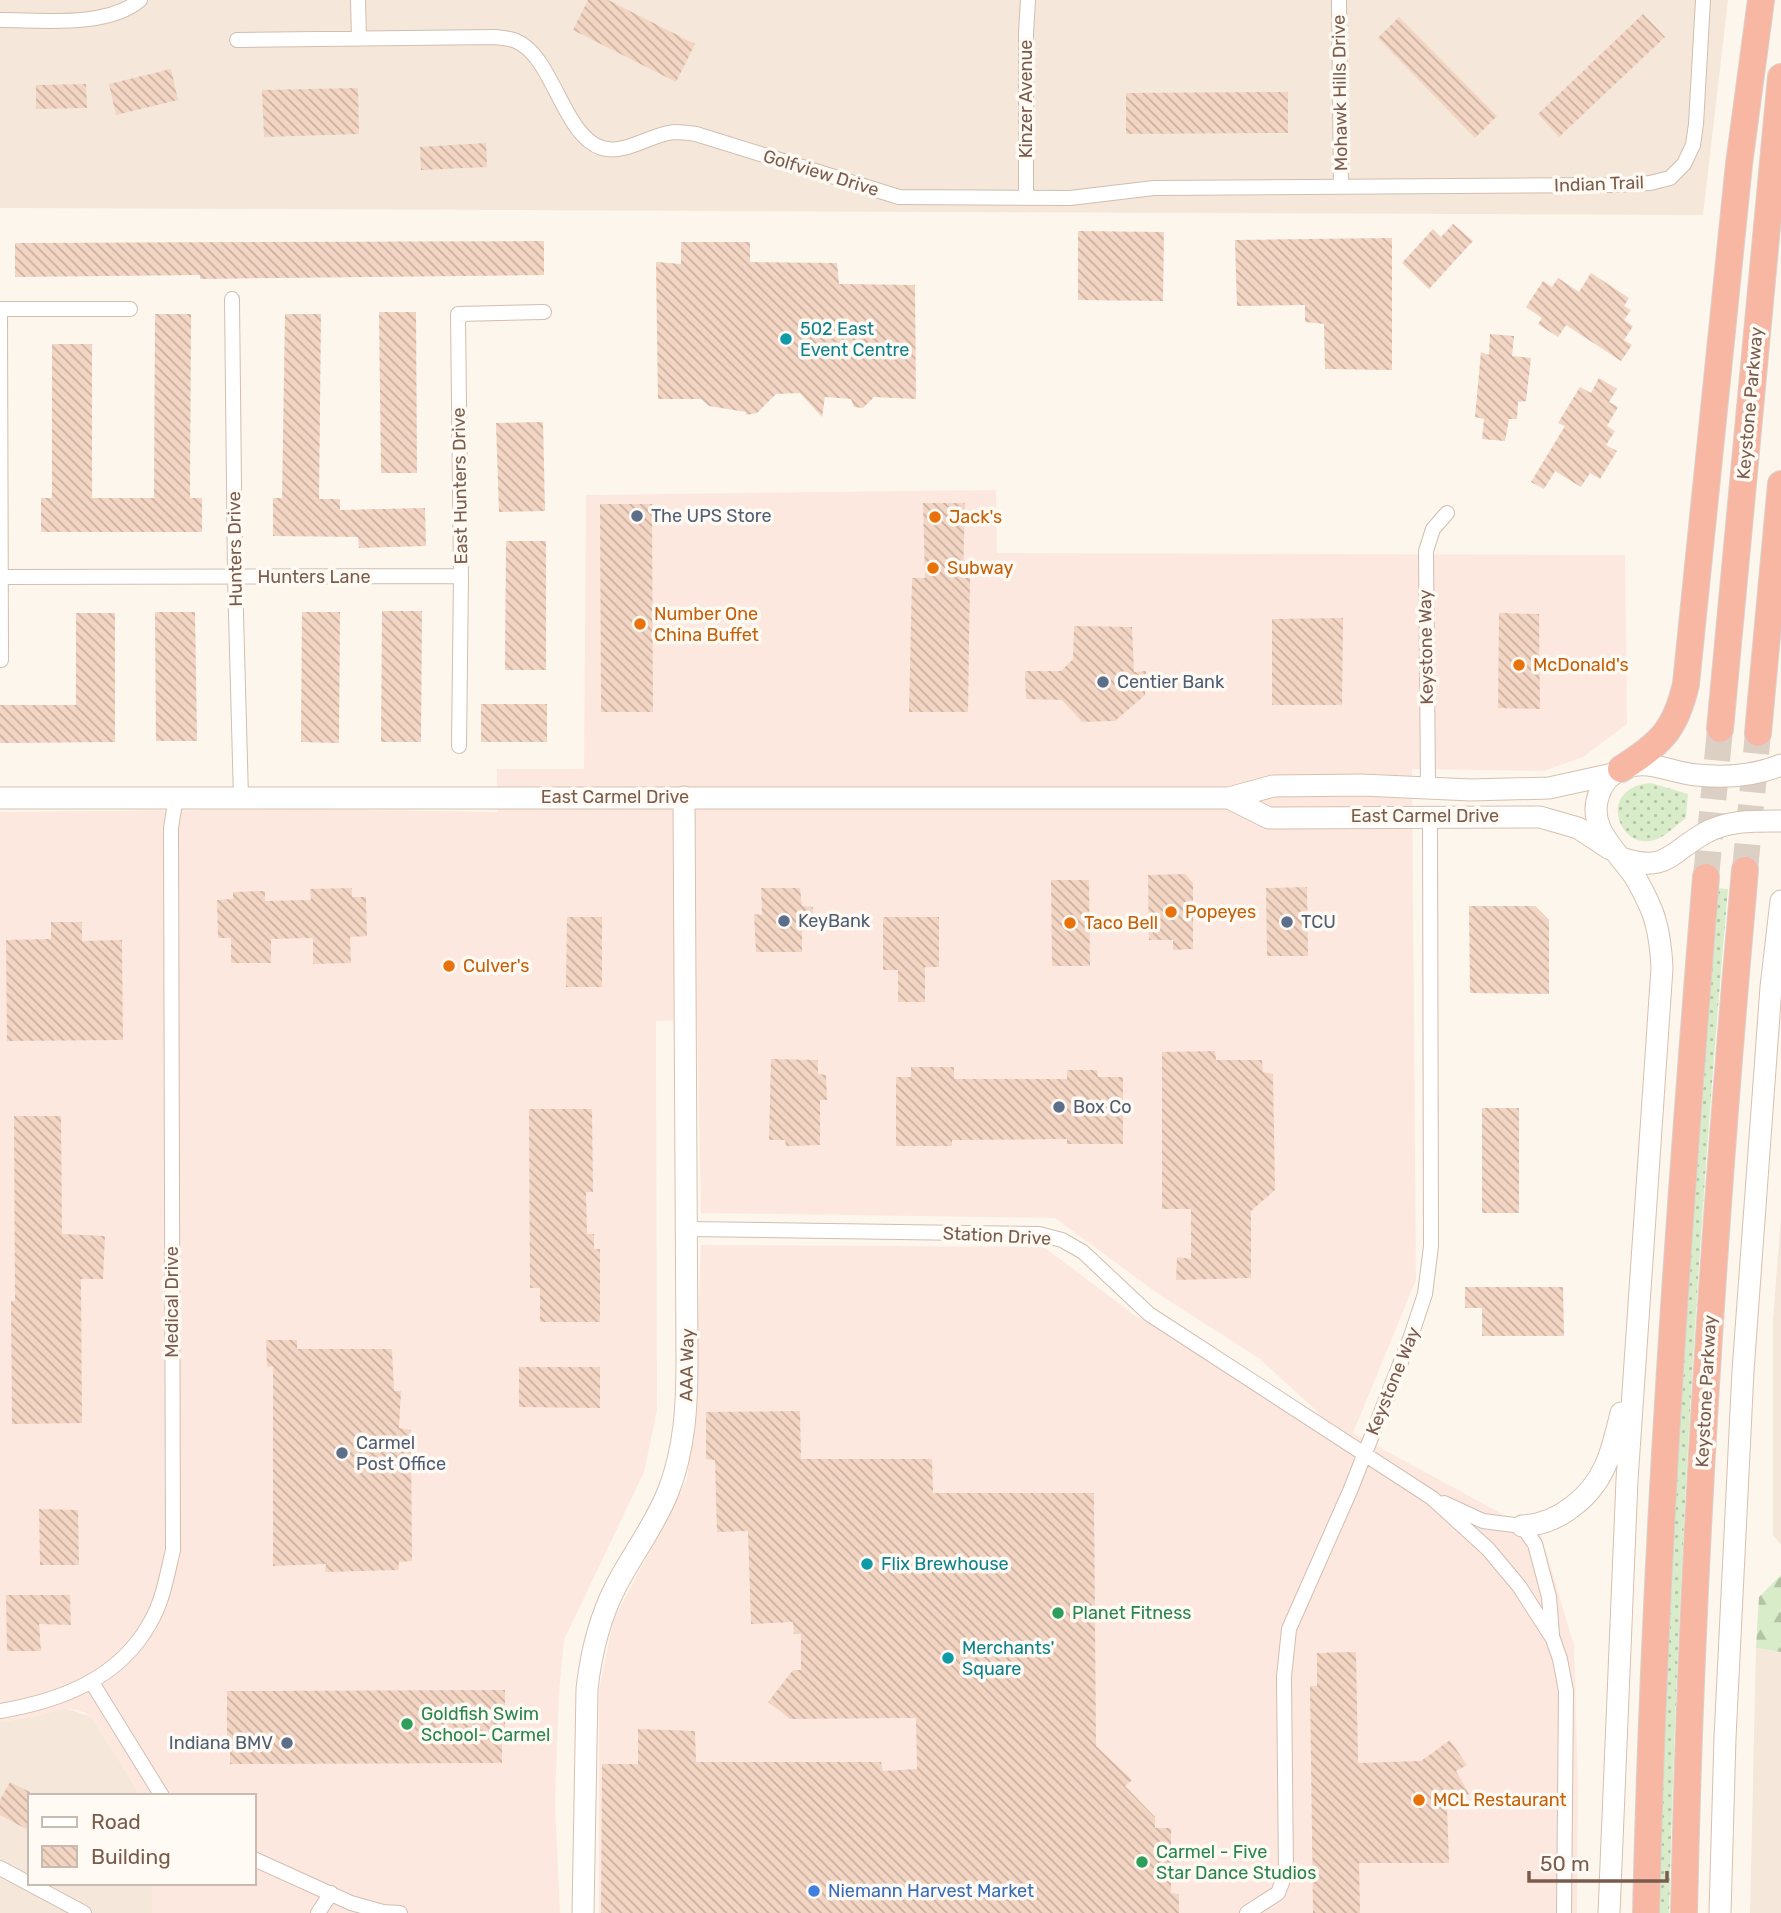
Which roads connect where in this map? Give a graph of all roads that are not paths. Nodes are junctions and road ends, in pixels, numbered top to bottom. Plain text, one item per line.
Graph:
1 (140, 0) edge
2 (358, 0) edge
3 (1028, 0) edge
4 (1339, 0) edge
5 (1703, 0) edge
6 (1761, 0) edge
7 (0, 20) edge
8 (359, 39) junction
9 (237, 40) dead end
10 (1781, 77) edge
11 (1341, 187) junction
12 (1027, 198) junction
13 (232, 299) dead end
14 (130, 309) dead end
15 (544, 312) dead end
16 (1781, 484) edge
17 (1447, 513) dead end
18 (461, 576) junction
19 (0, 577) edge
20 (235, 577) junction
21 (1, 660) edge
22 (1720, 729) tunnel mouth
23 (1758, 733) tunnel mouth
24 (459, 746) dead end
25 (1781, 765) edge
26 (1617, 771) junction
27 (1428, 788) junction
28 (176, 797) junction
29 (684, 797) junction
30 (0, 798) edge
31 (241, 798) junction
32 (1229, 798) junction
33 (1430, 816) junction
34 (1781, 821) edge
35 (1619, 856) junction
36 (1745, 870) tunnel mouth
37 (1706, 877) tunnel mouth
38 (1781, 901) edge
39 (687, 1230) junction
40 (1635, 1346) junction
41 (1364, 1452) junction
42 (1432, 1498) junction
43 (1522, 1526) junction
44 (1553, 1639) junction
45 (91, 1681) junction
46 (0, 1711) edge
47 (161, 1794) edge
48 (256, 1860) edge
49 (0, 1868) edge
50 (28, 1883) edge
51 (32, 1885) edge
52 (331, 1893) junction
53 (84, 1913) edge
54 (318, 1913) edge
55 (400, 1913) edge
56 (583, 1913) edge
57 (1247, 1913) edge
58 (1564, 1913) edge
59 (1609, 1913) edge
60 (1646, 1913) edge
61 (1684, 1913) edge
62 (1720, 1913) edge

1 - 7 street
2 - 8 street
3 - 12 street, Kinzer Avenue
4 - 11 street, Mohawk Hills Drive
5 - 11 street, Indian Trail
6 - 26 highway
8 - 9 street, Golfview Drive
8 - 12 street, Golfview Drive
10 - 22 highway, Keystone Parkway
11 - 12 street, Golfview Drive
13 - 20 street, Hunters Drive
14 - 19 street
15 - 18 street, East Hunters Drive
16 - 23 highway
17 - 27 street, Keystone Way
18 - 20 street, Hunters Lane
18 - 24 street, East Hunters Drive
19 - 20 street, Hunters Lane
19 - 21 street
20 - 31 street, Hunters Drive
25 - 26 street, East Carmel Drive
26 - 27 street, East Carmel Drive
26 - 35 street
27 - 32 street, East Carmel Drive
28 - 30 street, East Carmel Drive
28 - 31 street, East Carmel Drive
28 - 45 street, Medical Drive
29 - 31 street, East Carmel Drive
29 - 32 street, East Carmel Drive
29 - 39 street, AAA Way
32 - 33 street, East Carmel Drive
33 - 35 street, East Carmel Drive
33 - 41 street, Keystone Way
34 - 35 street
35 - 40 street
36 - 61 highway, Keystone Parkway
37 - 60 highway, Keystone Parkway
38 - 62 street
39 - 41 street, Station Drive
39 - 56 street, AAA Way
40 - 43 street
40 - 59 street
41 - 42 street, Station Drive
41 - 57 street, Keystone Way
42 - 43 street
42 - 44 street
43 - 44 street
44 - 58 street
45 - 46 street, Medical Drive
45 - 47 street
48 - 52 street
49 - 50 street
51 - 53 street
52 - 54 street
52 - 55 street

